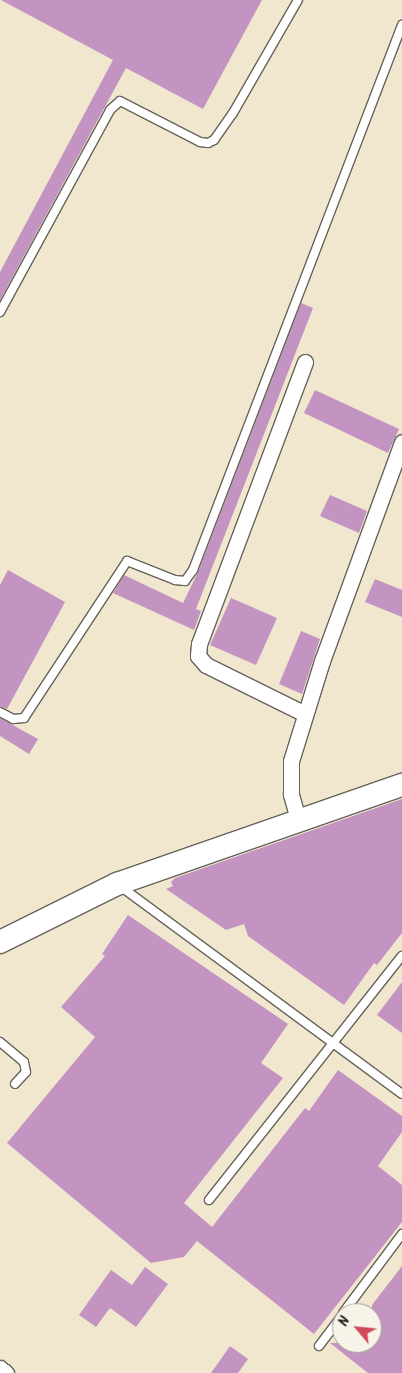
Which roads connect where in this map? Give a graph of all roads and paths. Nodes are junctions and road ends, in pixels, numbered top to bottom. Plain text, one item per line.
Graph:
1 (298, 0) edge
2 (402, 25) edge
3 (0, 312) edge
4 (305, 362) dead end
5 (402, 442) edge
6 (0, 712) edge
7 (305, 714) junction
8 (402, 785) edge
9 (298, 819) junction
10 (117, 884) junction
11 (0, 942) edge
12 (402, 956) edge
13 (0, 1042) edge
14 (333, 1046) junction
15 (15, 1084) dead end
16 (402, 1094) edge
17 (210, 1200) dead end
18 (402, 1234) edge
19 (351, 1303) edge
20 (332, 1329) edge
21 (319, 1346) dead end
22 (0, 1368) edge
23 (6, 1373) edge

1 - 3 lane
2 - 6 lane
4 - 7 street
5 - 7 street
7 - 9 street
8 - 9 street
9 - 10 street
10 - 11 street
10 - 14 lane
12 - 14 lane
13 - 15 lane
14 - 16 lane
14 - 17 lane
18 - 19 lane
20 - 21 lane
22 - 23 street

